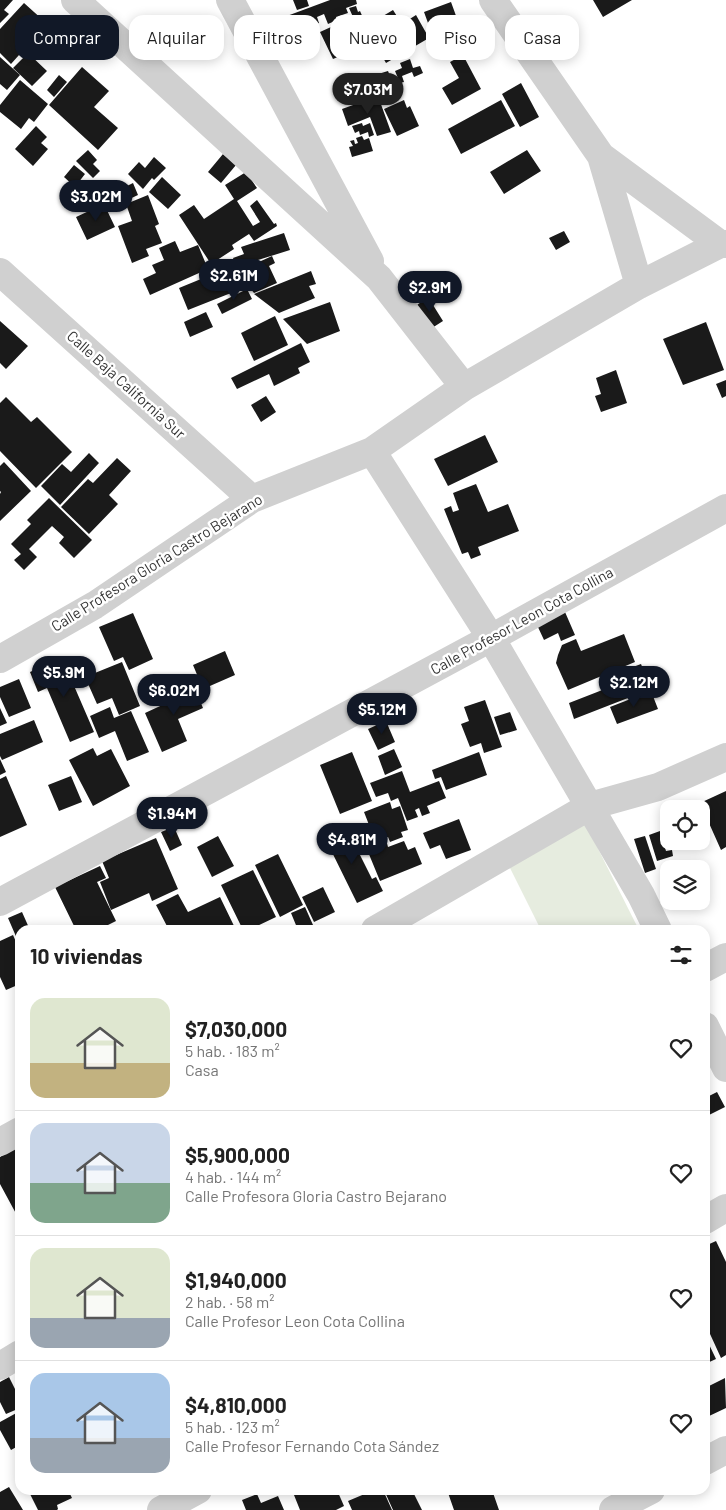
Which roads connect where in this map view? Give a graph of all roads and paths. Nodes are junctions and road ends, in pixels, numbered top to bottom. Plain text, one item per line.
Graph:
1 (75, 0) edge
2 (230, 0) edge
3 (493, 0) edge
4 (601, 156) junction
5 (723, 244) edge
6 (0, 272) edge
7 (379, 278) junction
8 (639, 285) junction
9 (464, 387) junction
10 (372, 451) junction
11 (252, 499) junction
12 (726, 508) edge
13 (491, 638) junction
14 (0, 658) edge
15 (726, 757) edge
16 (590, 806) junction
17 (0, 902) edge
18 (384, 925) edge
19 (656, 925) edge
20 (726, 957) edge
21 (710, 965) edge
22 (710, 1036) edge
23 (726, 1068) edge
24 (15, 1134) edge
25 (0, 1142) edge
26 (726, 1208) edge
27 (710, 1217) edge
28 (15, 1357) edge
29 (0, 1366) edge
30 (726, 1450) edge
31 (710, 1458) edge
32 (189, 1495) edge
33 (641, 1495) edge
34 (161, 1510) edge
35 (613, 1510) edge

1 - 7 street
2 - 7 street
3 - 4 street
4 - 5 street
4 - 8 street
5 - 8 street, Calle Profesora Gloria Castro Bejarano
6 - 11 street, Calle Baja California Sur
7 - 9 street
8 - 9 street, Calle Profesora Gloria Castro Bejarano
9 - 10 street, Calle Profesora Gloria Castro Bejarano
10 - 11 street, Calle Profesora Gloria Castro Bejarano
10 - 13 street
11 - 14 street, Calle Profesora Gloria Castro Bejarano
12 - 13 street, Calle Profesor Leon Cota Collina
13 - 16 street
13 - 17 street, Calle Profesor Leon Cota Collina
15 - 16 street
16 - 18 street
16 - 19 street
20 - 21 street
22 - 23 street
24 - 25 street
26 - 27 street
28 - 29 street
30 - 31 street
32 - 34 street
33 - 35 street

